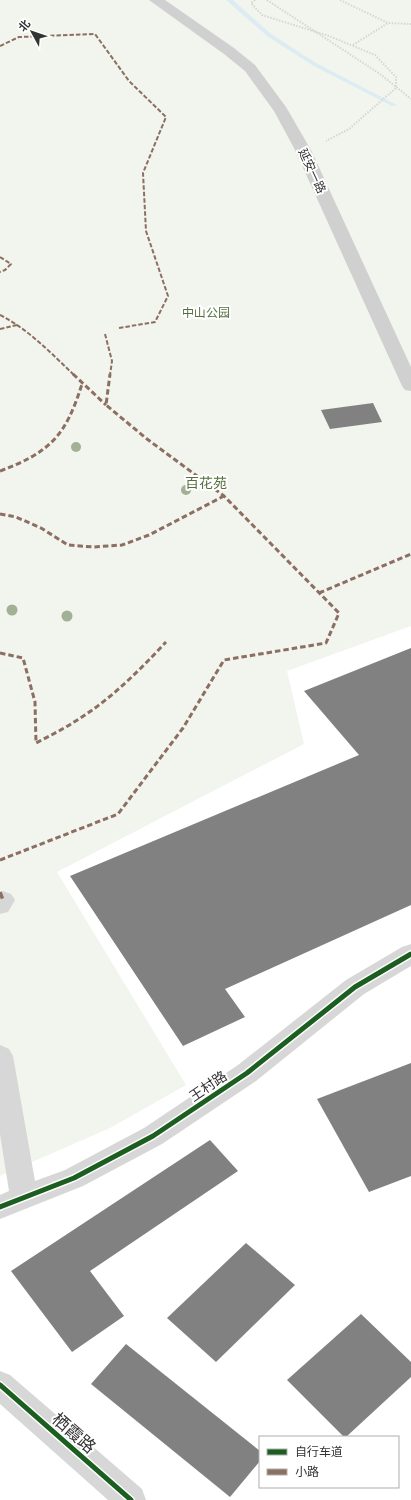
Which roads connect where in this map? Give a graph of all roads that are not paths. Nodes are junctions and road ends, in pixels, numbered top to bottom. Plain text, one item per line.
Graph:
1 (156, 0) edge
2 (411, 386) edge
3 (411, 954) edge
4 (0, 1056) edge
5 (24, 1198) junction
6 (0, 1207) edge
7 (0, 1385) edge
8 (131, 1500) edge

1 - 2 main road, 延安一路
3 - 5 street, 王村路
4 - 5 street
5 - 6 street, 王村路
7 - 8 street, 栖霞路

